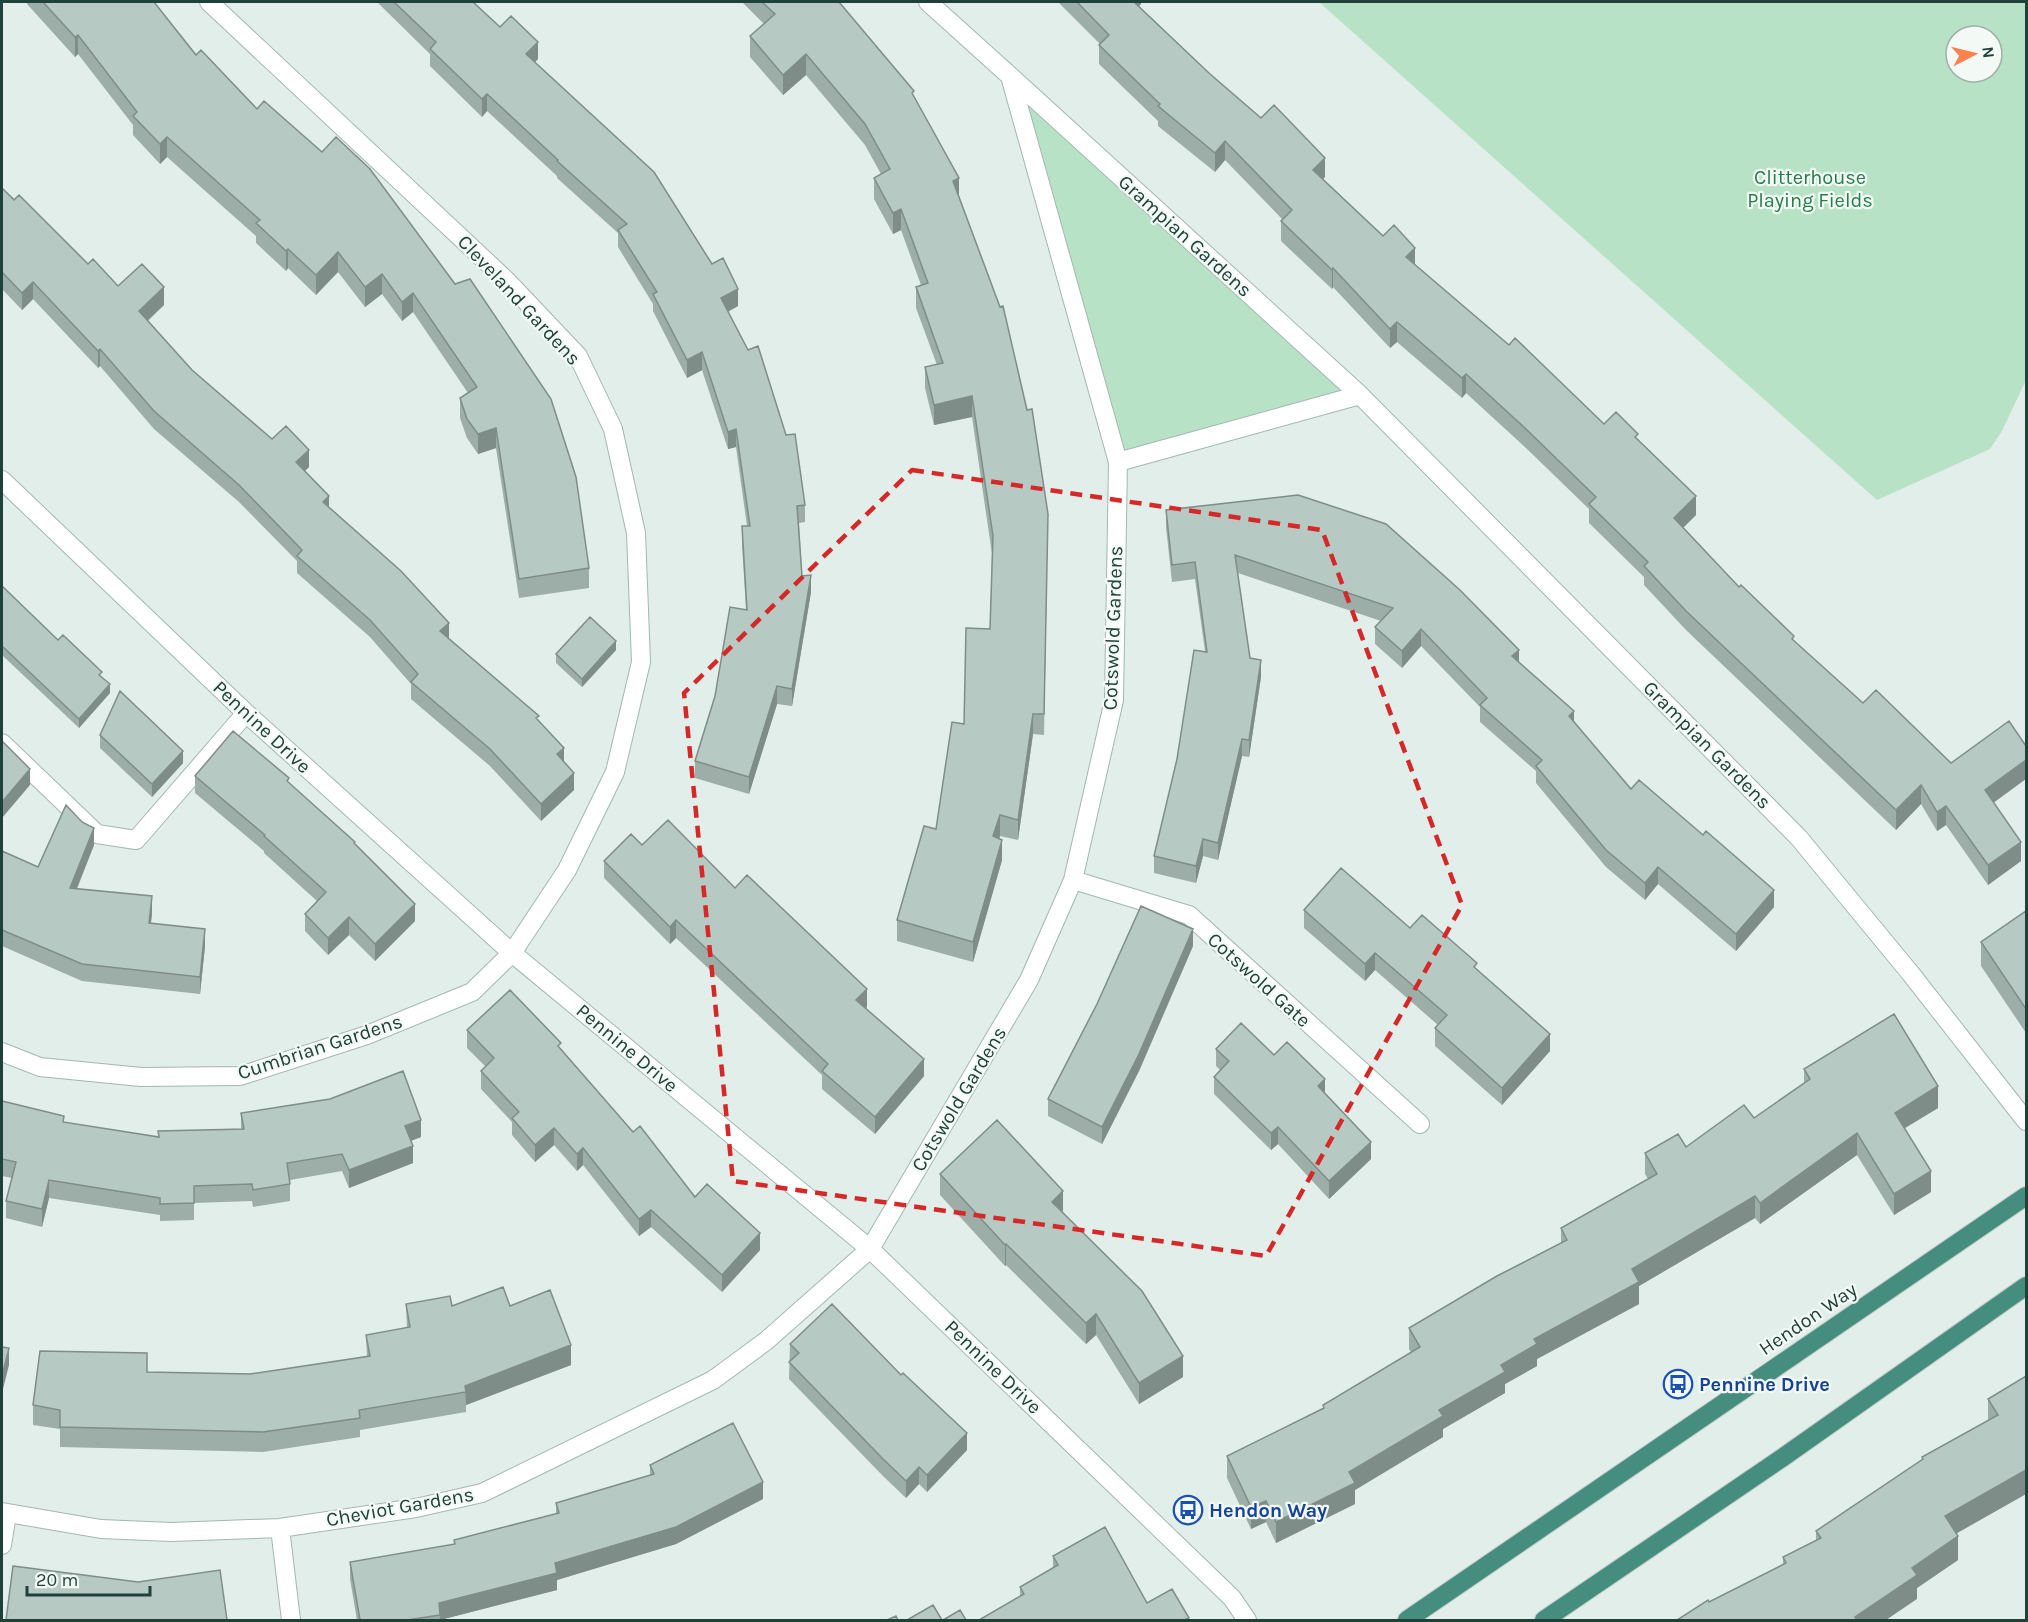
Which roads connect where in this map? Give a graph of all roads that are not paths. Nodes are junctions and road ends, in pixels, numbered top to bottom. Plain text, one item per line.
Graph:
1 (209, 2) edge
2 (928, 2) edge
3 (1010, 76) junction
4 (1360, 395) junction
5 (1118, 462) junction
6 (2, 480) edge
7 (246, 713) junction
8 (2, 744) edge
9 (1073, 880) junction
10 (512, 953) junction
11 (2, 1052) edge
12 (2026, 1121) edge
13 (1420, 1124) dead end
14 (2026, 1197) edge
15 (870, 1249) junction
16 (2026, 1286) edge
17 (4, 1513) edge
18 (280, 1528) junction
19 (2, 1545) edge
20 (291, 1620) edge
21 (1247, 1620) edge
22 (1407, 1620) edge
23 (1544, 1620) edge

1 - 10 street, Cleveland Gardens
2 - 3 street
3 - 4 street, Grampian Gardens
3 - 5 street, Cotswold Gardens
4 - 5 street
4 - 12 street, Grampian Gardens
5 - 9 street, Cotswold Gardens
6 - 7 street, Pennine Drive
7 - 8 street
7 - 10 street, Pennine Drive
9 - 13 street, Cotswold Gate
9 - 15 street, Cotswold Gardens
10 - 11 street, Cumbrian Gardens
10 - 15 street, Pennine Drive
14 - 22 highway, Hendon Way
15 - 18 street, Cheviot Gardens
15 - 21 street, Pennine Drive
16 - 23 highway
17 - 18 street, Cheviot Gardens
17 - 19 street
18 - 20 street

